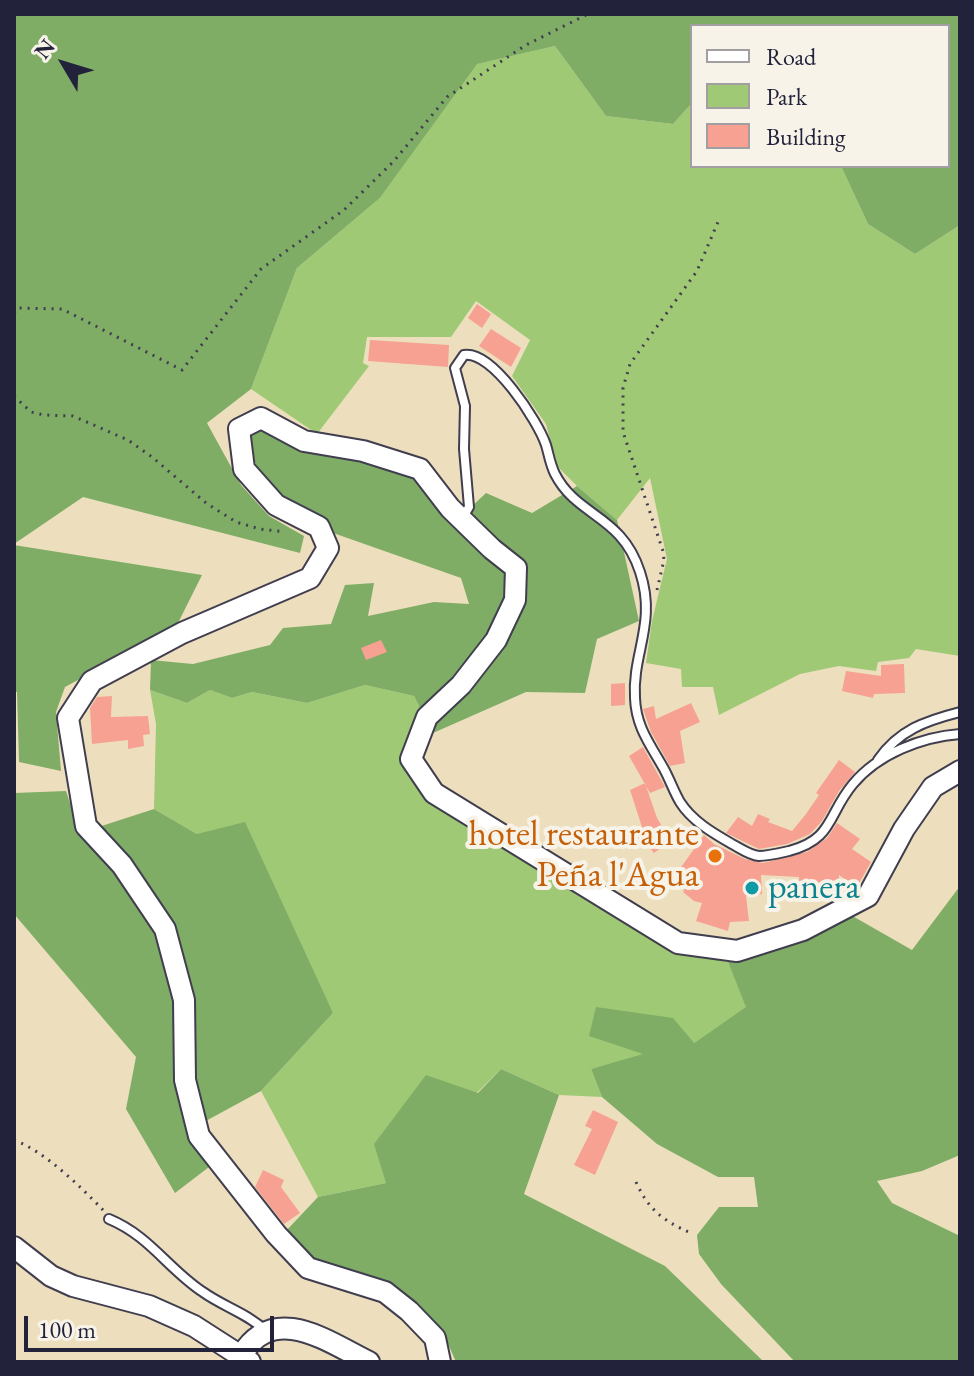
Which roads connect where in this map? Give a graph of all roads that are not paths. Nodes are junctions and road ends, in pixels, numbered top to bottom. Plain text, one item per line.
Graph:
1 (462, 519) junction
2 (960, 712) edge
3 (960, 734) edge
4 (875, 764) junction
5 (960, 771) edge
6 (109, 1219) road end
7 (14, 1247) edge
8 (267, 1332) junction
9 (246, 1359) edge
10 (369, 1362) edge
11 (440, 1362) edge

1 - 4 lane
1 - 5 street
1 - 11 street
2 - 4 lane
3 - 4 lane
6 - 8 lane
7 - 9 street
8 - 9 street
8 - 10 street

